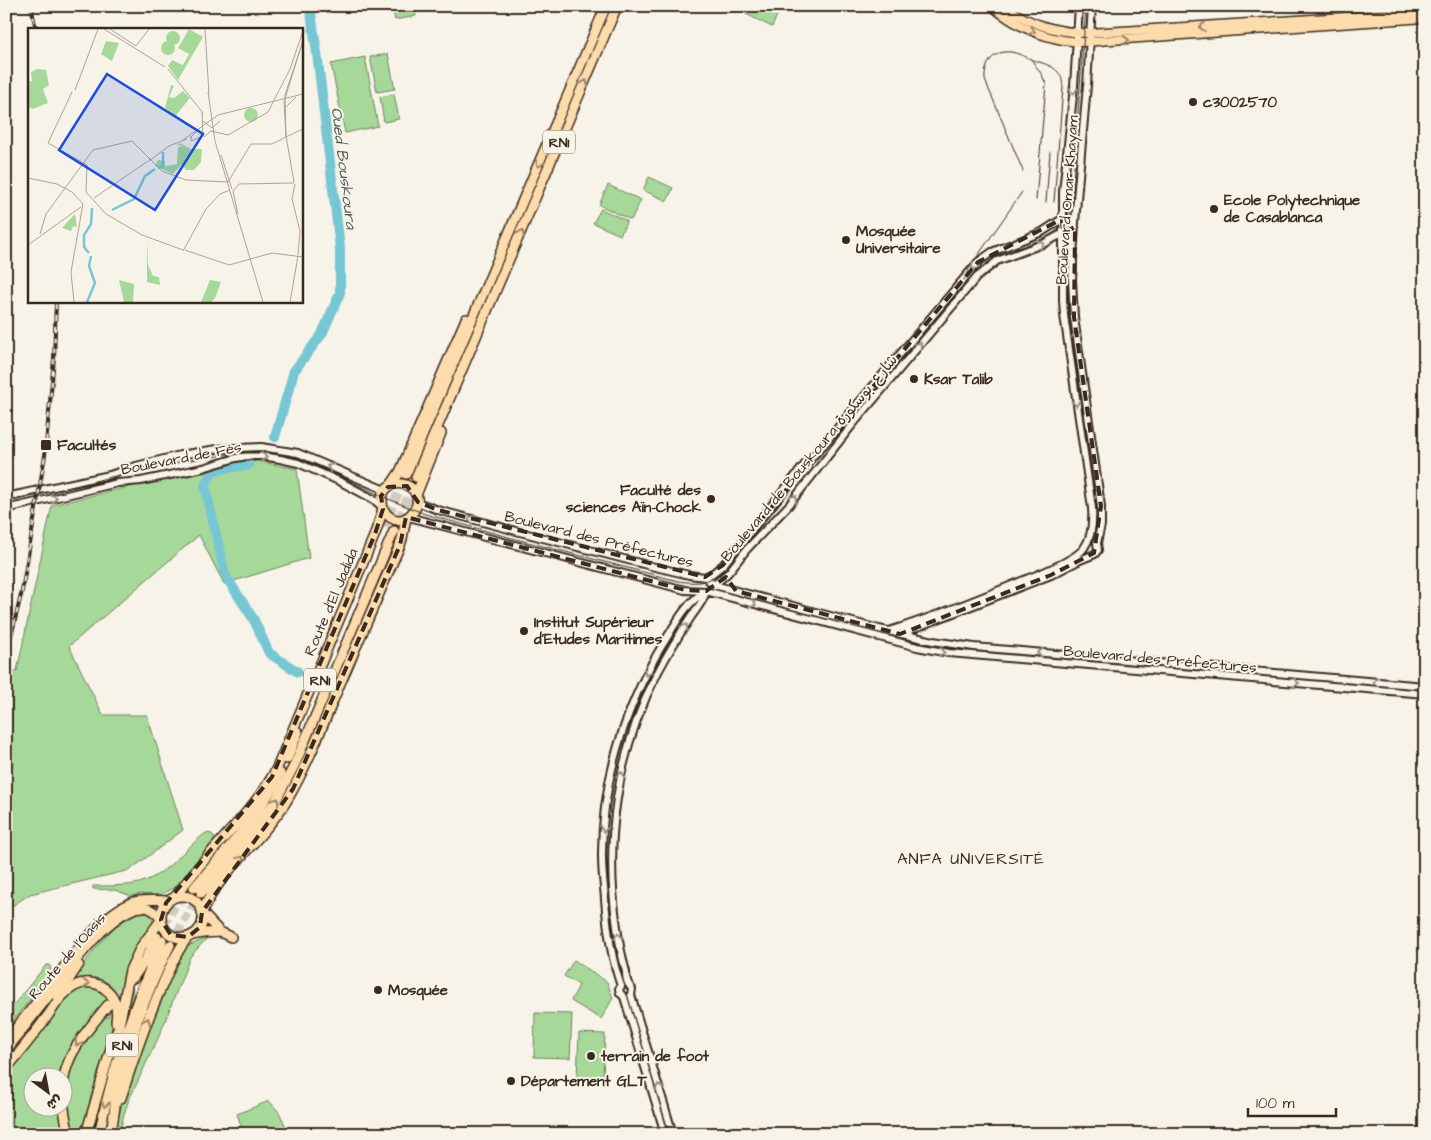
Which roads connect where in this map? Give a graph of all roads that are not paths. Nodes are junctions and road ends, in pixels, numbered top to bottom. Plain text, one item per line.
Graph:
1 (606, 6) edge
2 (617, 6) edge
3 (992, 6) edge
4 (1005, 6) edge
5 (1079, 6) edge
6 (1092, 6) edge
7 (1425, 12) edge
8 (1425, 18) edge
9 (1078, 32) junction
10 (1089, 33) junction
11 (1077, 42) junction
12 (1089, 42) junction
13 (1062, 219) junction
14 (1075, 224) junction
15 (1063, 233) junction
16 (496, 264) junction
17 (501, 277) junction
18 (406, 474) tunnel mouth
19 (416, 477) tunnel mouth
20 (388, 488) junction
21 (6, 497) edge
22 (417, 499) junction
23 (382, 508) junction
24 (6, 509) edge
25 (408, 518) junction
26 (384, 526) tunnel mouth
27 (394, 531) tunnel mouth
28 (1097, 544) junction
29 (1085, 545) junction
30 (400, 546) junction
31 (1090, 555) junction
32 (728, 573) junction
33 (705, 577) junction
34 (714, 585) junction
35 (685, 590) junction
36 (706, 591) junction
37 (736, 591) junction
38 (691, 602) junction
39 (926, 624) junction
40 (889, 632) junction
41 (900, 634) junction
42 (883, 638) junction
43 (895, 641) junction
44 (933, 641) junction
45 (1116, 660) junction
46 (1115, 668) junction
47 (1280, 674) junction
48 (1279, 682) junction
49 (1425, 686) edge
50 (1425, 694) edge
51 (308, 731) junction
52 (172, 899) junction
53 (202, 913) junction
54 (161, 920) junction
55 (220, 932) junction
56 (190, 936) junction
57 (231, 937) dead end
58 (94, 941) junction
59 (163, 941) junction
60 (133, 978) tunnel mouth
61 (628, 984) junction
62 (621, 986) junction
63 (628, 996) junction
64 (108, 1005) tunnel mouth
65 (39, 1026) junction
66 (6, 1040) edge
67 (112, 1045) junction
68 (6, 1051) edge
69 (6, 1069) edge
70 (114, 1117) junction
71 (69, 1134) edge
72 (86, 1134) edge
73 (99, 1134) edge
74 (110, 1134) edge
75 (665, 1134) edge
76 (673, 1134) edge

1 -> 16 highway, Route d'El Jadida / RN1
17 -> 2 highway, RN1
3 -> 11 main road
4 - 9 main road
5 - 9 street, Boulevard Omar Khayam
6 - 10 street, Boulevard Omar Khayam
7 -> 10 main road
12 -> 8 main road
9 - 10 main road
9 - 11 street, Boulevard Omar Khayam
10 - 12 street, Boulevard Omar Khayam
11 - 12 main road
11 -> 13 street, Boulevard Omar Khayam
12 - 14 street, Boulevard Omar Khayam
13 - 14 street
13 - 15 street, Boulevard Omar Khayam
13 -> 33 street, Boulevard de Bouskoura شارع بوسكورة
14 - 15 street, Boulevard de Bouskoura شارع بوسكورة
28 -> 14 street, Boulevard Omar Khayam
15 -> 29 street, Boulevard Omar Khayam
32 -> 15 street, Boulevard de Bouskoura شارع بوسكورة
16 - 18 highway, Route d'El Jadida / RN1
16 - 20 highway, Route d'El Jadida
17 - 19 highway, RN1
17 - 22 highway
20 -> 21 street, Boulevard de Fès
20 - 22 highway
20 - 23 highway, Route d'El Jadida
22 - 25 highway
33 -> 22 street, Boulevard des Préfectures
24 -> 23 street, Boulevard de Fès
23 - 25 highway
23 - 52 highway, Route d'El Jadida
25 - 30 highway
25 -> 35 street, Boulevard des Préfectures
26 -> 51 highway, Route d'El Jadida / RN1
27 - 51 highway, Route d'El Jadida / RN1
28 - 29 street
28 - 31 street
29 - 31 street
29 - 40 street
30 - 51 highway
53 -> 30 highway
31 - 39 street
32 - 34 street, Boulevard de Bouskoura شارع بوسكورة
32 - 37 street
33 - 34 street, Boulevard des Préfectures
34 - 36 street, Boulevard de Bouskoura شارع بوسكورة
34 - 37 street, Boulevard des Préfectures
35 - 36 street, Boulevard des Préfectures
35 - 38 street
36 - 38 street
36 -> 42 street, Boulevard des Préfectures
61 -> 36 street, Boulevard de Bouskoura شارع بوسكورة
40 -> 37 street, Boulevard des Préfectures
38 -> 62 street
39 - 41 street
39 - 44 street
40 - 41 street, Boulevard des Préfectures
40 - 42 street
41 - 43 street
41 - 44 street, Boulevard des Préfectures
42 - 43 street, Boulevard des Préfectures
43 -> 46 street, Boulevard des Préfectures
45 -> 44 street, Boulevard des Préfectures
45 - 46 street
45 - 47 street, Boulevard des Préfectures
46 - 48 street, Boulevard des Préfectures
47 - 48 street
49 -> 47 street, Boulevard des Préfectures
48 -> 50 street, Boulevard des Préfectures
52 - 53 highway
52 - 54 highway
52 - 66 main road, Route de l'Oasis
53 - 55 highway
53 - 56 highway
54 - 56 highway
54 - 58 main road, Route de l'Oasis
54 - 67 highway
55 - 56 highway
55 - 57 highway
70 -> 56 highway
58 - 65 main road
58 - 68 main road, Route de l'Oasis
59 - 60 highway
59 - 70 highway, RN1
59 -> 73 highway, RN1
61 - 62 street
61 - 63 street
62 - 63 street
63 - 75 street
76 -> 63 street
64 -> 71 highway
65 -> 67 highway
65 - 69 highway
67 - 72 highway
70 - 74 highway, RN1

